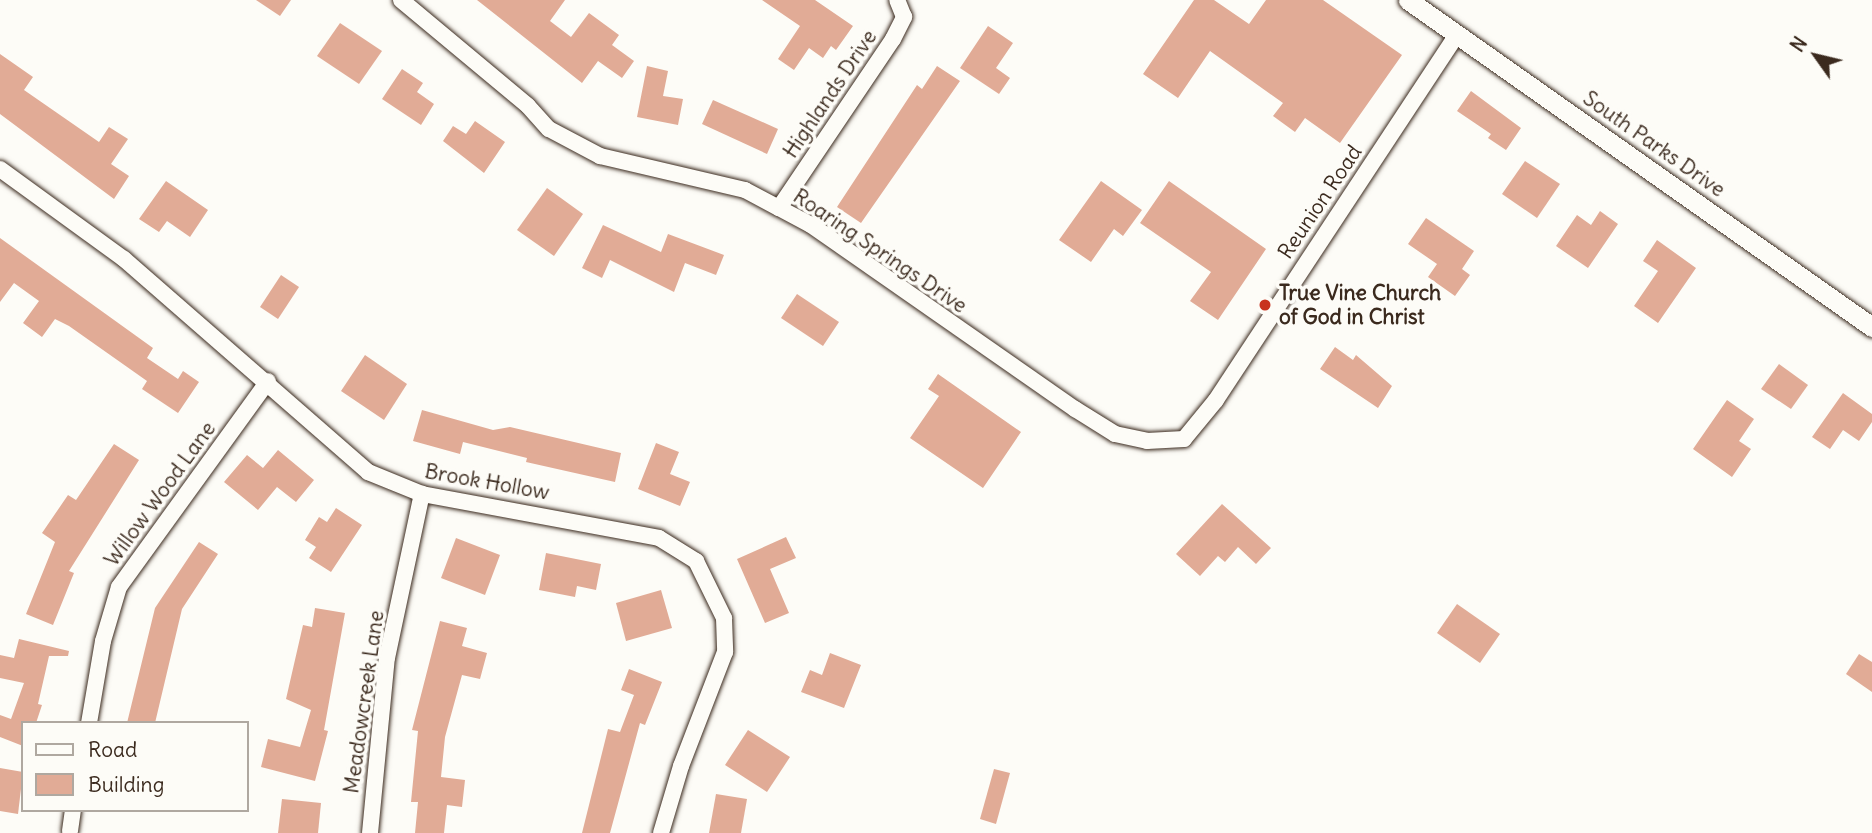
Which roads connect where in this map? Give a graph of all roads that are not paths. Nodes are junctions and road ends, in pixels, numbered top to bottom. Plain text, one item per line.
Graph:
1 (401, 0) edge
2 (897, 0) edge
3 (1408, 0) edge
4 (1457, 34) junction
5 (0, 169) edge
6 (779, 208) junction
7 (1872, 327) edge
8 (268, 381) junction
9 (1115, 434) joint
10 (422, 494) junction
11 (89, 721) edge
12 (73, 812) edge
13 (70, 831) dead end
14 (370, 833) edge
15 (661, 833) edge

1 - 6 street, Roaring Springs Drive
2 - 6 street, Highlands Drive
3 - 4 street, South Parks Drive
4 - 7 street, South Parks Drive
4 - 9 street, Reunion Road
5 - 8 street, Brook Hollow
6 - 9 street, Roaring Springs Drive
8 - 10 street, Brook Hollow
8 - 11 street, Willow Wood Lane
10 - 14 street, Meadowcreek Lane
10 - 15 street, Brook Hollow
12 - 13 street

